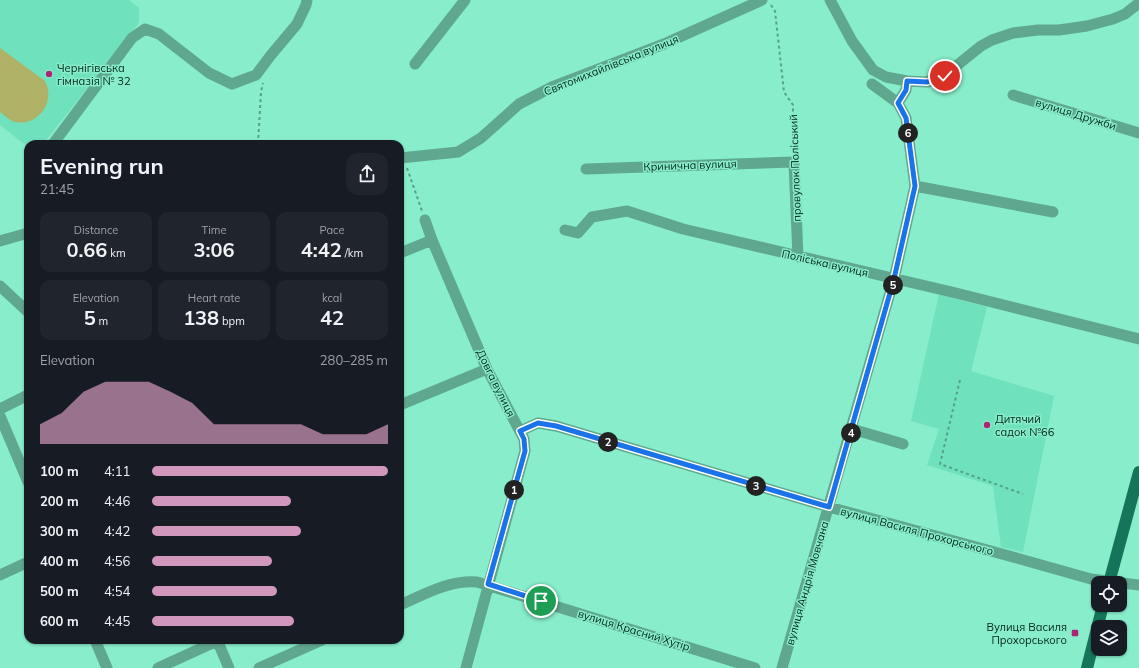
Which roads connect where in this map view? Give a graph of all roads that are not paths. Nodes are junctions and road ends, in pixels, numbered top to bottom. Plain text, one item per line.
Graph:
1 (307, 0) edge
2 (465, 0) edge
3 (762, 0) edge
4 (830, 0) edge
5 (1139, 3) edge
6 (415, 64) dead end
7 (872, 84) dead end
8 (906, 86) junction
9 (1013, 95) dead end
10 (898, 103) junction
11 (1139, 133) edge
12 (56, 140) edge
13 (404, 161) edge
14 (794, 162) joint
15 (586, 169) dead end
16 (915, 186) junction
17 (1053, 212) dead end
18 (425, 220) road end
19 (565, 230) dead end
20 (24, 234) edge
21 (432, 240) junction
22 (0, 241) edge
23 (404, 251) edge
24 (798, 257) junction
25 (894, 279) junction
26 (0, 286) edge
27 (24, 308) edge
28 (1139, 338) edge
29 (488, 369) junction
30 (24, 397) edge
31 (404, 403) edge
32 (0, 409) edge
33 (0, 416) edge
34 (852, 429) junction
35 (520, 431) junction
36 (903, 444) dead end
37 (1139, 472) edge
38 (24, 473) edge
39 (829, 507) junction
40 (24, 564) edge
41 (0, 575) edge
42 (1111, 576) edge
43 (1091, 578) edge
44 (488, 584) junction
45 (1127, 584) edge
46 (1139, 585) edge
47 (404, 603) edge
48 (1101, 612) edge
49 (97, 644) edge
50 (209, 644) edge
51 (219, 644) edge
52 (313, 644) edge
53 (107, 668) edge
54 (158, 668) edge
55 (229, 668) edge
56 (259, 668) edge
57 (466, 668) edge
58 (755, 668) edge
59 (782, 668) edge
60 (1087, 668) edge

1 - 12 street
2 - 6 street
3 - 13 street, Святомихайлівська вулиця
4 - 8 street
5 - 8 street
7 - 10 street
8 - 10 street
9 - 11 street, вулиця Дружби
10 - 16 street, вулиця Андрія Мовчана
14 - 15 street, Кринична вулиця
14 - 24 street, провулок Поліський
16 - 17 street
16 - 25 street, вулиця Андрія Мовчана
18 - 21 street, Довга вулиця
19 - 24 street, Поліська вулиця
20 - 22 street
21 - 23 street
21 - 29 street, Довга вулиця
24 - 25 street, Поліська вулиця
25 - 28 street, Поліська вулиця
25 - 34 street, вулиця Андрія Мовчана
26 - 27 street
29 - 31 street
29 - 35 street, Довга вулиця
30 - 32 street
33 - 38 street
34 - 36 street
34 - 39 street, вулиця Андрія Мовчана
35 - 39 street, вулиця Василя Прохорського
35 - 44 street, Довга вулиця
37 - 42 main road
39 - 43 street, вулиця Василя Прохорського
39 - 59 street, вулиця Андрія Мовчана
40 - 41 street
44 - 47 street, вулиця Красний Хутір
44 - 57 street, Довга вулиця
44 - 58 street, вулиця Красний Хутір
45 - 46 street, вулиця Василя Прохорського
48 - 60 main road
49 - 53 street
50 - 54 street
51 - 55 street
52 - 56 street

